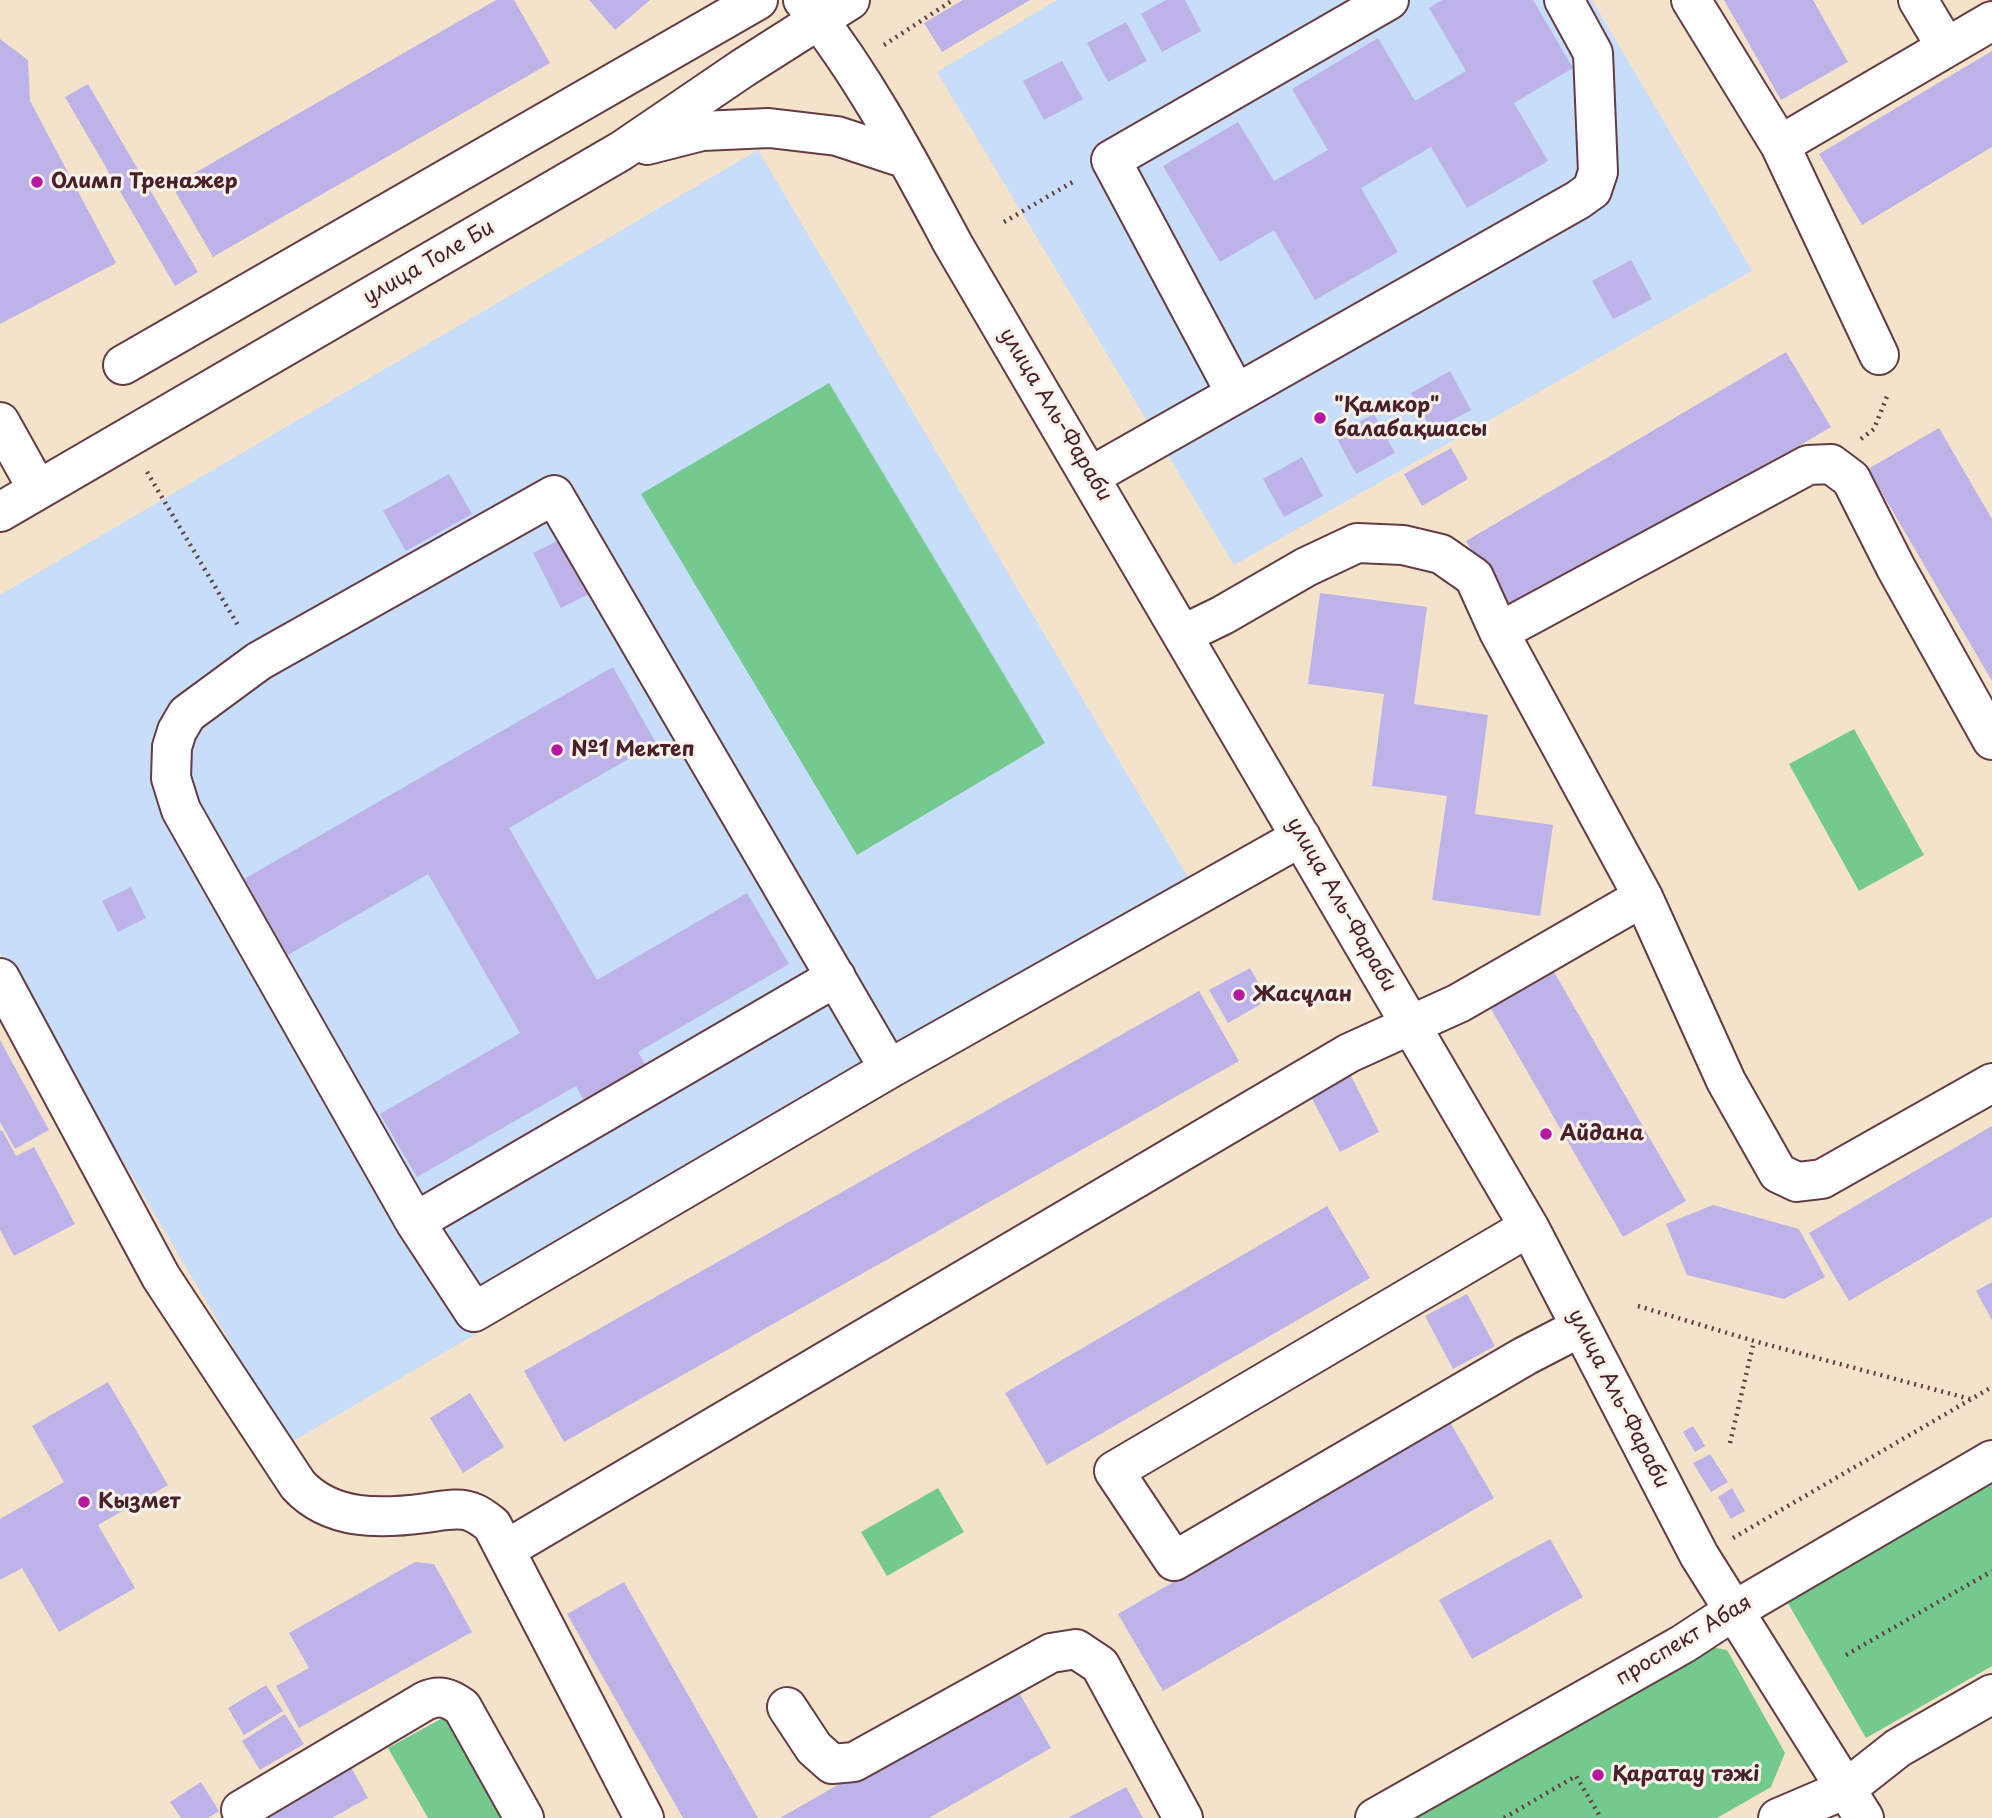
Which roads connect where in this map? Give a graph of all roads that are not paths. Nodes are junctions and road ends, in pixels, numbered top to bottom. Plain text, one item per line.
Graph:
1 (758, 0) edge
2 (1389, 0) edge
3 (1564, 0) edge
4 (1691, 0) edge
5 (1918, 0) edge
6 (823, 6) edge
7 (1992, 21) edge
8 (1946, 47) junction
9 (1780, 145) junction
10 (621, 151) junction
11 (907, 159) junction
12 (1879, 355) road end
13 (123, 365) dead end
14 (1236, 394) junction
15 (0, 422) edge
16 (1091, 476) junction
17 (13, 497) edge
18 (1499, 632) junction
19 (1184, 634) junction
20 (1992, 740) edge
21 (1301, 837) junction
22 (1643, 897) junction
23 (835, 977) junction
24 (3, 988) edge
25 (1412, 1026) junction
26 (889, 1069) junction
27 (1992, 1083) edge
28 (415, 1222) junction
29 (1529, 1227) junction
30 (1581, 1327) junction
31 (1992, 1461) edge
32 (505, 1550) junction
33 (1735, 1610) junction
34 (1992, 1694) edge
35 (787, 1707) dead end
36 (1855, 1803) edge
37 (241, 1810) dead end
38 (524, 1818) edge
39 (644, 1818) edge
40 (1183, 1818) edge
41 (1375, 1818) edge
42 (1778, 1818) edge

1 - 13 street
2 - 14 street
3 - 14 street
4 - 9 street
5 - 8 street
6 - 10 street, улица Толе Би
6 - 11 street, улица Аль-Фараби
7 - 8 street
8 - 9 street
9 - 12 street
10 - 11 street
10 - 17 street, улица Толе Би
11 - 16 street, улица Аль-Фараби
14 - 16 street
15 - 17 street
16 - 19 street, улица Аль-Фараби
18 - 19 street
18 - 20 street
18 - 22 street
19 - 21 street, улица Аль-Фараби
21 - 25 street, улица Аль-Фараби
21 - 26 street
22 - 25 street
22 - 27 street
23 - 26 street
23 - 28 street
23 - 28 street
24 - 32 street
25 - 29 street, улица Аль-Фараби
25 - 32 street
26 - 28 street
29 - 30 street, улица Аль-Фараби
29 - 30 street
30 - 33 street, улица Аль-Фараби
31 - 33 street, проспект Абая
32 - 39 street
33 - 36 street, улица Аль-Фараби
33 - 41 street, проспект Абая
34 - 36 street
35 - 40 street
36 - 42 street
37 - 38 street

